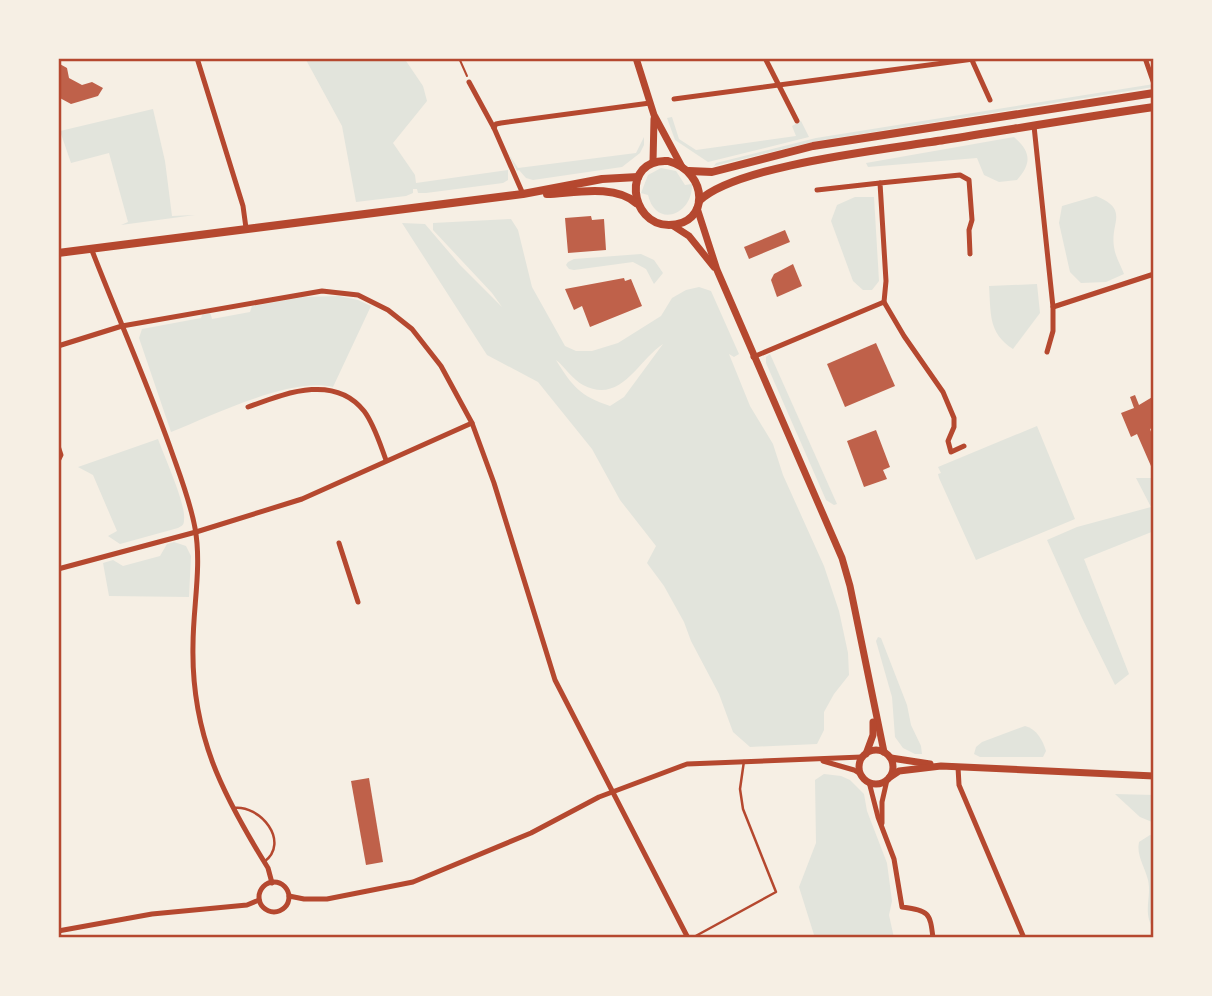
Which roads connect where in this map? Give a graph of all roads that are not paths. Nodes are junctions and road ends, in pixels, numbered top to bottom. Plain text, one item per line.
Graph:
1 (197, 58) edge
2 (636, 58) edge
3 (765, 58) edge
4 (971, 58) edge
5 (981, 58) edge
6 (1145, 58) edge
7 (469, 82) road end
8 (1154, 84) edge
9 (780, 86) junction
10 (1154, 93) edge
11 (674, 99) dead end
12 (990, 100) dead end
13 (650, 103) junction
14 (1154, 107) edge
15 (654, 115) junction
16 (797, 121) dead end
17 (1034, 125) junction
18 (494, 128) junction
19 (653, 162) junction
20 (685, 169) junction
21 (638, 177) junction
22 (880, 183) junction
23 (817, 190) dead end
24 (523, 194) junction
25 (698, 204) junction
26 (639, 205) junction
27 (672, 225) junction
28 (246, 228) junction
29 (91, 248) junction
30 (58, 253) edge
31 (970, 254) dead end
32 (717, 270) junction
33 (1154, 274) edge
34 (884, 302) junction
35 (1053, 307) junction
36 (122, 326) junction
37 (58, 346) edge
38 (1047, 352) dead end
39 (753, 356) junction
40 (248, 407) dead end
41 (472, 423) junction
42 (58, 446) edge
43 (964, 446) dead end
44 (59, 458) edge
45 (386, 460) junction
46 (196, 532) junction
47 (339, 543) dead end
48 (58, 569) edge
49 (358, 602) dead end
50 (874, 710) junction
51 (884, 752) junction
52 (864, 755) junction
53 (891, 758) junction
54 (820, 760) junction
55 (744, 761) junction
56 (941, 766) junction
57 (958, 767) junction
58 (862, 775) junction
59 (1154, 776) edge
60 (888, 778) junction
61 (869, 782) junction
62 (611, 792) junction
63 (233, 808) junction
64 (882, 826) junction
65 (264, 862) junction
66 (272, 883) junction
67 (289, 896) junction
68 (259, 900) junction
69 (58, 932) edge
70 (690, 938) edge
71 (933, 938) edge
72 (1024, 938) edge

1 - 28 street
2 - 13 street
3 - 9 street
4 - 5 street
4 - 9 street
4 - 12 street
6 - 8 street
7 - 18 street
9 - 11 street
9 - 16 street
10 - 20 main road
13 - 15 street
13 - 18 street
14 - 17 main road
15 - 19 street
15 - 20 street
17 - 25 main road
17 - 35 street
18 - 24 street
19 - 20 main road
19 - 21 main road
20 - 25 main road
21 - 24 main road
21 - 26 main road
22 - 23 street
22 - 31 street
22 - 34 street
24 - 26 main road
24 - 28 main road
25 - 27 main road
25 - 32 street
26 - 27 main road
27 - 32 street
28 - 29 main road
29 - 30 main road
29 - 36 street
32 - 39 street
33 - 35 street
34 - 39 street
34 - 43 street
35 - 38 street
36 - 37 street
36 - 41 street
36 - 46 street
39 - 50 street
40 - 45 street
41 - 45 street
41 - 62 street
42 - 44 street
45 - 46 street
46 - 48 street
46 - 63 street
47 - 49 street
50 - 51 street
50 - 52 street
51 - 52 street
51 - 53 street
52 - 54 street
52 - 58 street
53 - 56 street
53 - 60 street
54 - 55 street
54 - 58 street
55 - 62 street
55 - 70 lane
56 - 57 street
56 - 60 street
57 - 59 street
57 - 72 street
58 - 61 street
60 - 61 street
60 - 64 street
61 - 64 street
62 - 67 street
62 - 70 street
63 - 65 street
63 - 65 lane
64 - 71 street
65 - 66 street
66 - 67 street
66 - 68 street
67 - 68 street
68 - 69 street

